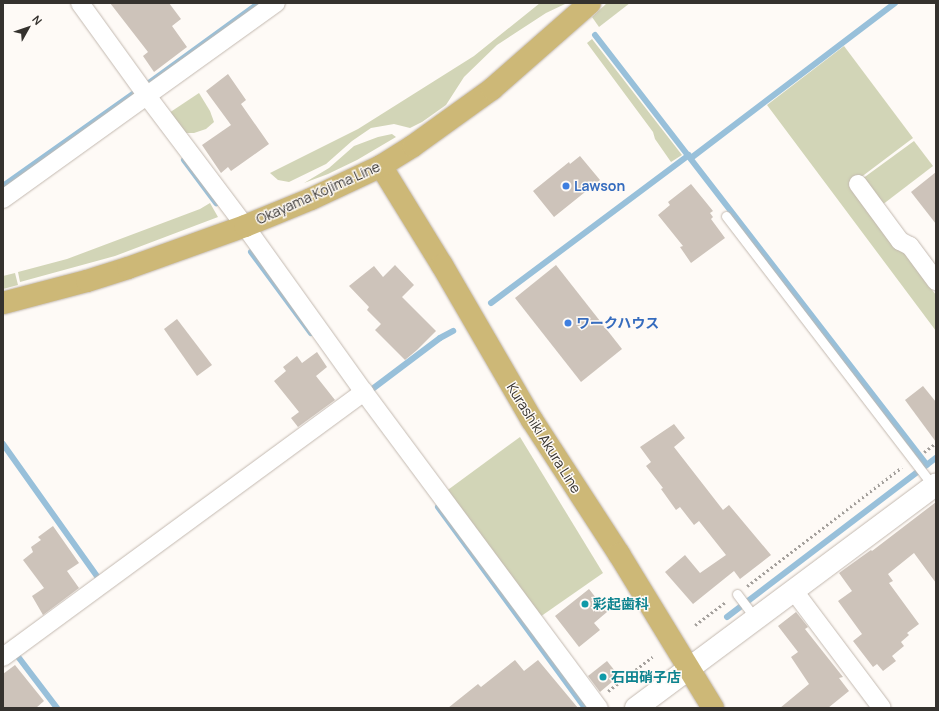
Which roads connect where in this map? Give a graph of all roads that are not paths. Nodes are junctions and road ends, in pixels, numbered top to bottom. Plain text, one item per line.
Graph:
1 (80, 3) edge
2 (276, 3) edge
3 (590, 3) edge
4 (142, 100) junction
5 (381, 166) junction
6 (858, 184) dead end
7 (3, 199) edge
8 (726, 216) dead end
9 (245, 226) junction
10 (936, 281) edge
11 (3, 303) edge
12 (364, 392) junction
13 (931, 482) edge
14 (794, 592) junction
15 (738, 595) road end
16 (752, 614) junction
17 (3, 657) edge
18 (689, 669) junction
19 (596, 705) edge
20 (636, 708) edge
21 (713, 708) edge
22 (882, 708) edge

1 - 4 street
2 - 4 street
3 - 5 main road, Okayama Kojima Line
4 - 7 street
4 - 9 street
5 - 9 main road, Okayama Kojima Line
5 - 18 main road, Kurashiki Akura Line
6 - 10 street
8 - 13 lane
9 - 11 main road, Okayama Kojima Line
9 - 12 street
12 - 17 street
12 - 19 street
13 - 14 street
14 - 16 street
14 - 22 street
15 - 16 lane
16 - 18 street
18 - 20 street
18 - 21 main road, Kurashiki Akura Line

